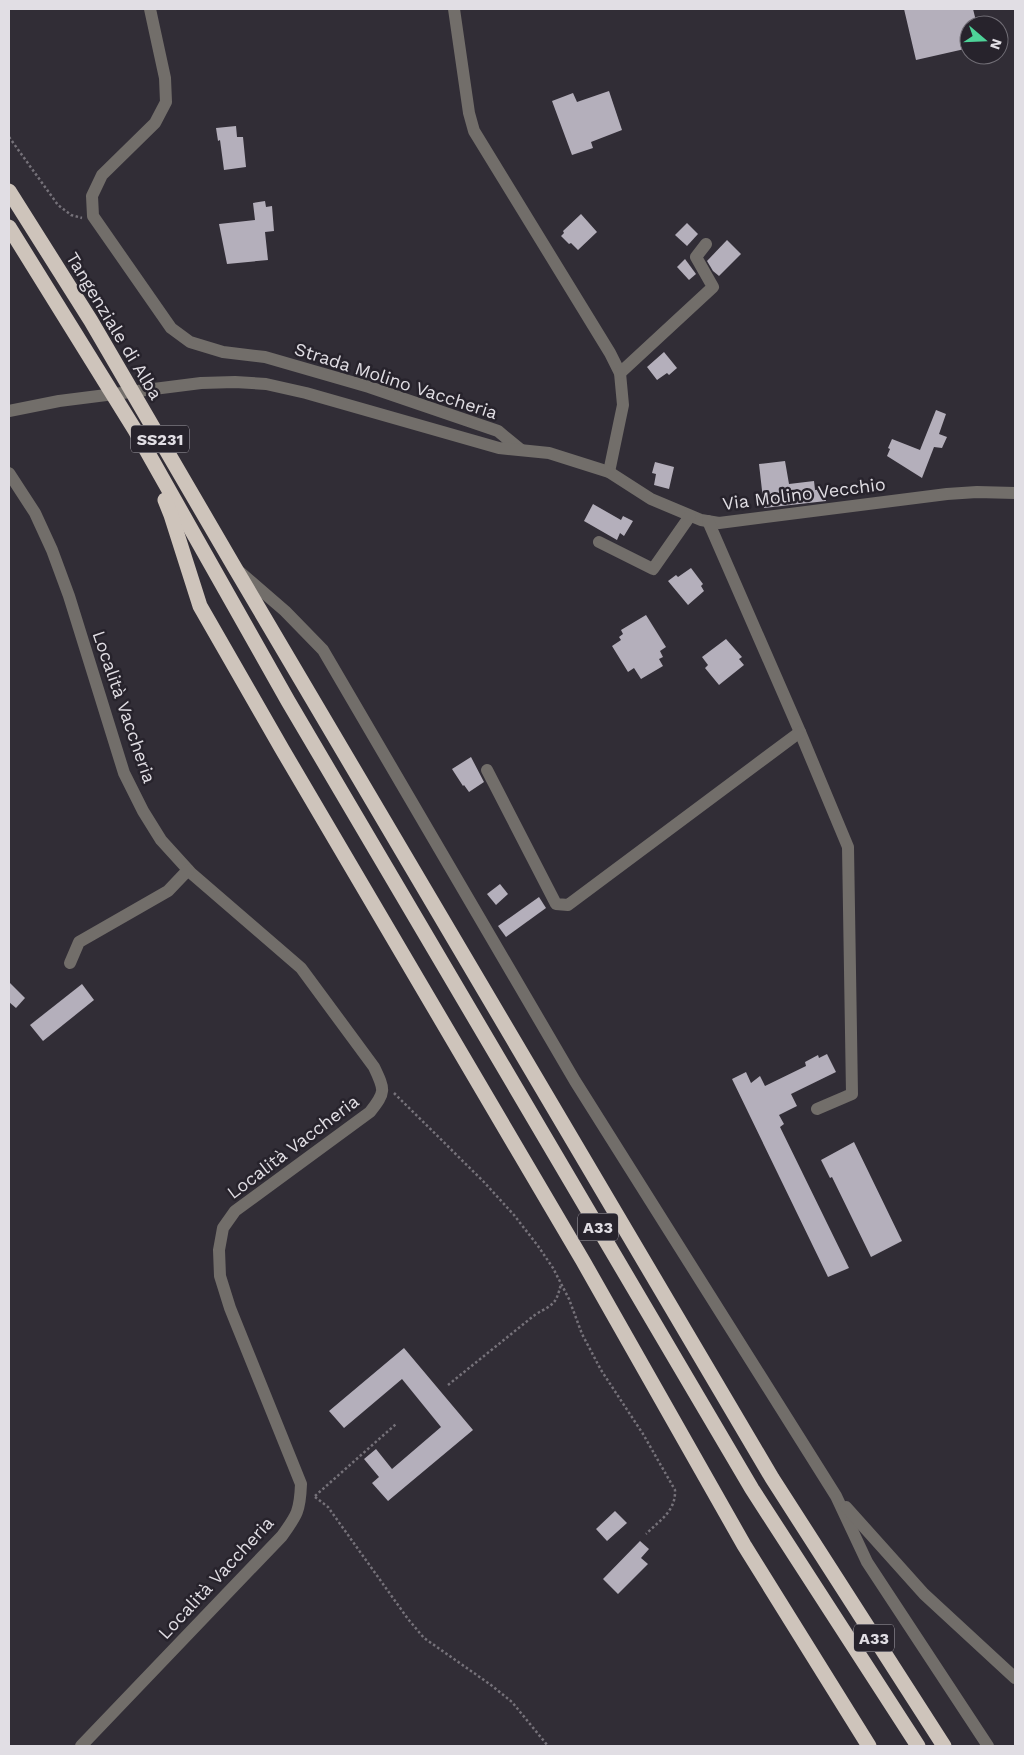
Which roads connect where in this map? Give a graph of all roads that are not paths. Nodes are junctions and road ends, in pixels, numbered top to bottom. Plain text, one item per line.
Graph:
1 (150, 9) edge
2 (454, 9) edge
3 (9, 190) edge
4 (9, 227) edge
5 (706, 244) dead end
6 (620, 373) junction
7 (9, 411) edge
8 (135, 430) junction
9 (522, 450) junction
10 (609, 472) junction
11 (9, 474) edge
12 (1015, 493) edge
13 (690, 516) junction
14 (708, 521) junction
15 (599, 542) dead end
16 (235, 568) junction
17 (307, 690) joint
18 (288, 701) joint
19 (800, 732) junction
20 (487, 770) dead end
21 (188, 870) junction
22 (70, 963) dead end
23 (817, 1109) dead end
24 (836, 1496) junction
25 (1015, 1678) edge
26 (81, 1746) edge
27 (869, 1746) edge
28 (918, 1746) edge
29 (944, 1746) edge
30 (988, 1746) edge

1 - 9 street, Strada Molino Vaccheria
2 - 6 street
3 - 16 highway, Tangenziale di Alba / SS231
4 - 8 highway, SS231
5 - 6 street
6 - 10 street
7 - 9 street, Strada Molino Vaccheria
8 - 18 highway, SS231
8 - 27 highway
9 - 10 street, Via Molino Vecchio
10 - 13 street, Via Molino Vecchio
11 - 21 street, Località Vaccheria
12 - 14 street, Via Molino Vecchio
13 - 14 street, Via Molino Vecchio
13 - 15 street
14 - 19 street
16 - 17 highway, Tangenziale di Alba / SS231
16 - 24 street
17 - 29 highway, A33
18 - 28 highway, A33
19 - 20 street
19 - 23 street
21 - 22 street
21 - 26 street, Località Vaccheria
24 - 25 street
24 - 30 street

